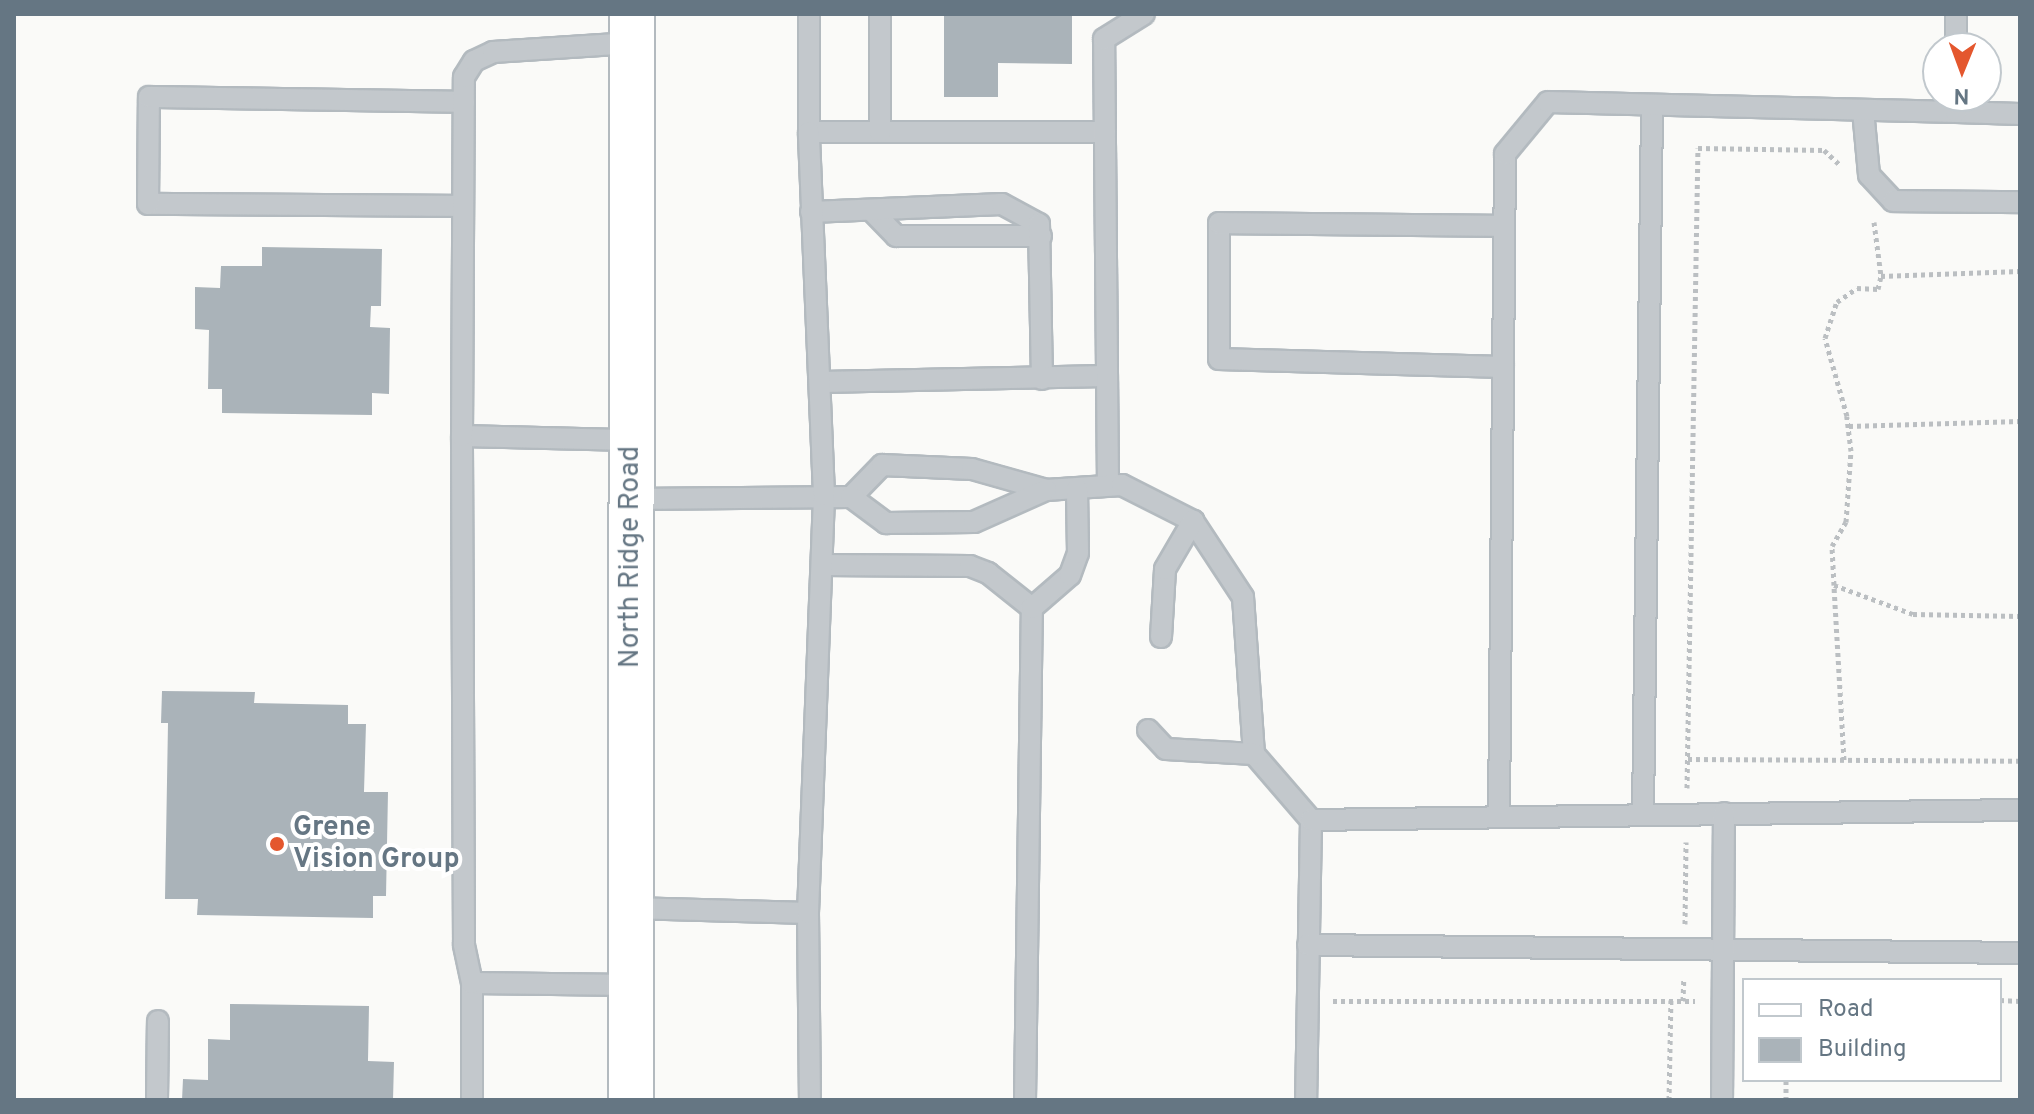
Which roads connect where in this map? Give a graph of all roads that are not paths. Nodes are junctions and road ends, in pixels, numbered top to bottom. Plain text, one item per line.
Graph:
1 (809, 14) edge
2 (880, 14) edge
3 (1144, 14) edge
4 (632, 29) edge
5 (464, 102) junction
6 (1652, 105) junction
7 (1922, 106) edge
8 (1863, 110) junction
9 (809, 132) junction
10 (880, 132) junction
11 (1105, 132) junction
12 (2020, 202) edge
13 (463, 206) junction
14 (872, 211) junction
15 (811, 212) junction
16 (1504, 226) junction
17 (1041, 236) junction
18 (1503, 367) junction
19 (1107, 376) junction
20 (1042, 379) junction
21 (820, 382) junction
22 (462, 436) junction
23 (631, 440) junction
24 (1108, 485) junction
25 (1077, 489) junction
26 (1046, 490) junction
27 (824, 495) junction
28 (851, 497) junction
29 (631, 499) junction
30 (1193, 521) junction
31 (822, 565) junction
32 (1032, 608) junction
33 (1161, 637) dead end
34 (1148, 730) dead end
35 (1254, 754) junction
36 (2020, 810) edge
37 (1724, 813) junction
38 (1643, 815) junction
39 (1499, 817) junction
40 (1311, 820) junction
41 (631, 908) junction
42 (808, 913) junction
43 (1308, 945) junction
44 (1725, 951) junction
45 (2020, 953) edge
46 (472, 983) junction
47 (631, 985) junction
48 (158, 1021) dead end
49 (157, 1100) edge
50 (472, 1100) edge
51 (631, 1100) edge
52 (810, 1100) edge
53 (1025, 1100) edge
54 (1306, 1100) edge
55 (1722, 1100) edge

1 - 9 lane
2 - 10 lane
3 - 11 lane
4 - 5 lane
4 - 23 main road, North Ridge Road
5 - 13 lane
5 - 13 lane
6 - 8 lane
6 - 16 lane
6 - 38 lane
7 - 8 lane
8 - 12 lane
9 - 10 lane
9 - 15 lane
10 - 11 lane
11 - 19 lane
13 - 22 lane
14 - 15 lane
14 - 17 lane
14 - 17 lane
15 - 21 lane
16 - 18 lane
16 - 18 lane
17 - 20 lane
18 - 39 lane
19 - 20 lane
19 - 24 lane
20 - 21 lane
21 - 27 lane
22 - 23 lane
22 - 46 lane
23 - 29 main road, North Ridge Road
24 - 25 lane
24 - 30 lane
25 - 26 lane
25 - 32 lane
26 - 28 lane
26 - 28 lane
27 - 28 lane
27 - 29 lane
27 - 31 lane
29 - 41 main road, North Ridge Road
30 - 33 lane
30 - 35 lane
31 - 32 lane
31 - 42 lane
32 - 53 lane
34 - 35 lane
35 - 40 lane
36 - 37 lane
37 - 38 lane
37 - 44 lane
38 - 39 lane
39 - 40 lane
40 - 43 lane
41 - 42 lane
41 - 47 main road, North Ridge Road
42 - 52 lane
43 - 44 lane
43 - 54 lane
44 - 45 lane
44 - 55 lane
46 - 47 lane
46 - 50 lane
47 - 51 main road, North Ridge Road
48 - 49 lane

